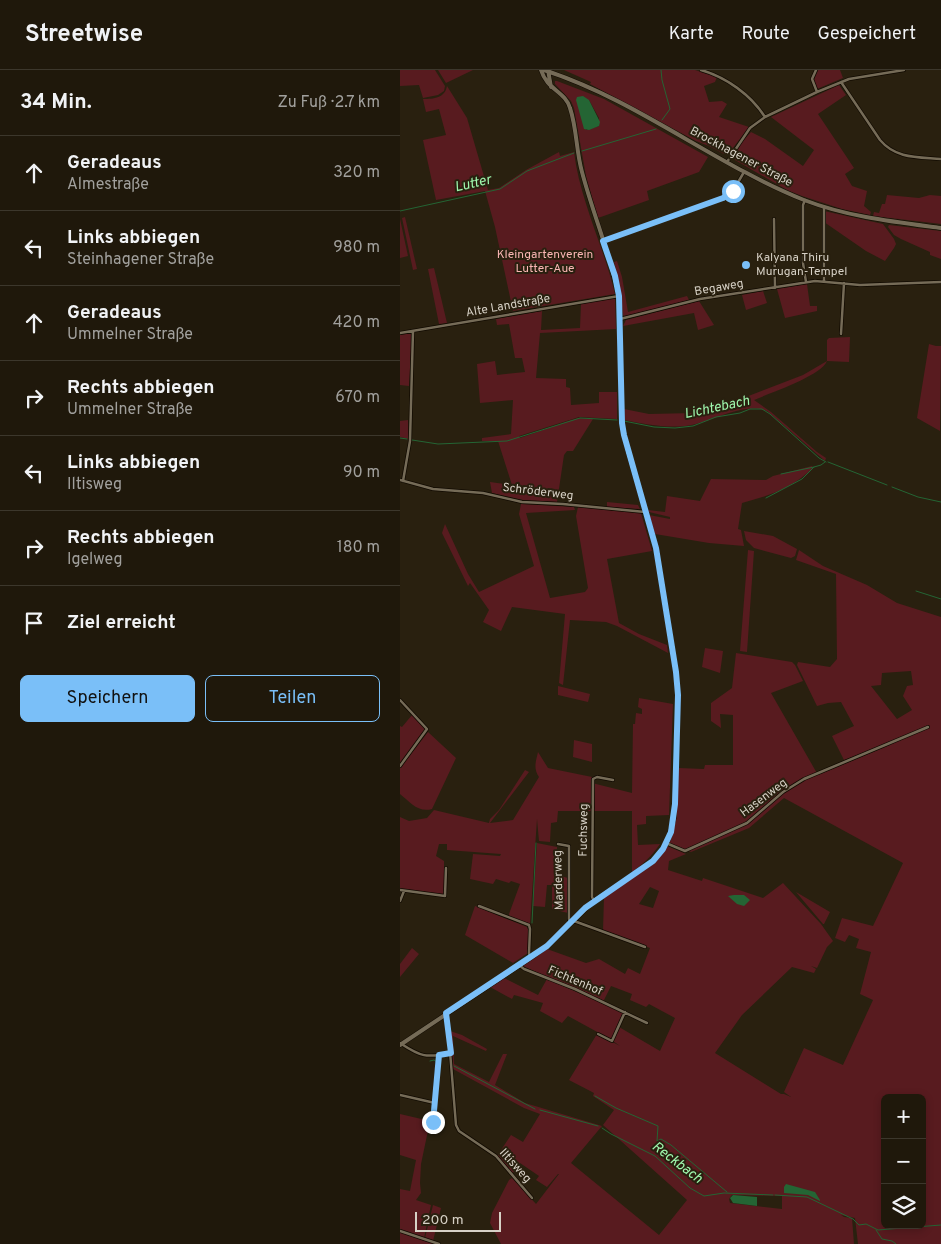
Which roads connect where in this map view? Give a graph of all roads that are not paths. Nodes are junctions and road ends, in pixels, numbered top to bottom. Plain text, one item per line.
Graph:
1 (545, 70) edge
2 (701, 70) edge
3 (816, 70) edge
4 (904, 70) edge
5 (841, 82) junction
6 (551, 86) junction
7 (817, 92) junction
8 (765, 117) junction
9 (941, 159) edge
10 (727, 162) junction
11 (744, 171) junction
12 (805, 200) junction
13 (824, 207) junction
14 (774, 219) dead end
15 (941, 228) edge
16 (603, 241) junction
17 (824, 281) junction
18 (806, 282) junction
19 (941, 282) edge
20 (844, 284) junction
21 (775, 288) junction
22 (619, 296) junction
23 (620, 319) junction
24 (413, 331) junction
25 (400, 334) edge
26 (840, 334) dead end
27 (401, 480) edge
28 (645, 512) junction
29 (400, 700) edge
30 (928, 727) dead end
31 (400, 766) edge
32 (613, 780) dead end
33 (558, 844) dead end
34 (666, 844) junction
35 (446, 868) dead end
36 (402, 891) edge
37 (400, 901) edge
38 (594, 901) junction
39 (479, 906) dead end
40 (572, 921) junction
41 (645, 947) dead end
42 (532, 957) junction
43 (520, 965) junction
44 (625, 1012) junction
45 (446, 1013) junction
46 (647, 1023) dead end
47 (598, 1034) dead end
48 (400, 1044) edge
49 (451, 1053) junction
50 (439, 1055) junction
51 (400, 1095) edge
52 (435, 1103) junction
53 (431, 1128) dead end
54 (532, 1198) dead end
55 (400, 1231) edge
56 (439, 1244) edge

1 - 6 main road
1 - 6 main road
1 - 10 main road, Brockhagener Straße
2 - 8 street
3 - 7 street
4 - 5 street
5 - 7 street
5 - 9 street
6 - 16 main road
7 - 8 street
8 - 10 street
10 - 11 main road, Brockhagener Straße
11 - 12 main road, Brockhagener Straße
11 - 16 street
12 - 13 main road, Brockhagener Straße
12 - 18 street
13 - 15 main road, Brockhagener Straße
13 - 17 street
14 - 21 street
16 - 22 main road
17 - 18 street, Begaweg
17 - 20 street, Begaweg
18 - 21 street, Begaweg
19 - 20 street, Begaweg
20 - 26 street
21 - 23 street, Begaweg
22 - 23 main road
22 - 24 street, Alte Landstraße
23 - 28 main road
24 - 25 street, Alte Landstraße
24 - 27 street
27 - 28 street, Schröderweg
28 - 34 main road
29 - 31 street
30 - 34 street, Hasenweg
32 - 38 street, Fuchsweg
33 - 40 street, Marderweg
34 - 38 main road
35 - 36 street
36 - 37 street
38 - 40 main road
39 - 42 street
40 - 41 street
40 - 42 main road
42 - 43 main road
43 - 44 street, Fichtenhof
43 - 45 main road
44 - 46 street, Fichtenhof
44 - 47 street
45 - 48 main road
45 - 49 street, Iltisweg
48 - 50 street
49 - 50 street
49 - 54 street, Iltisweg
50 - 52 street
51 - 52 street
52 - 53 street
55 - 56 street

